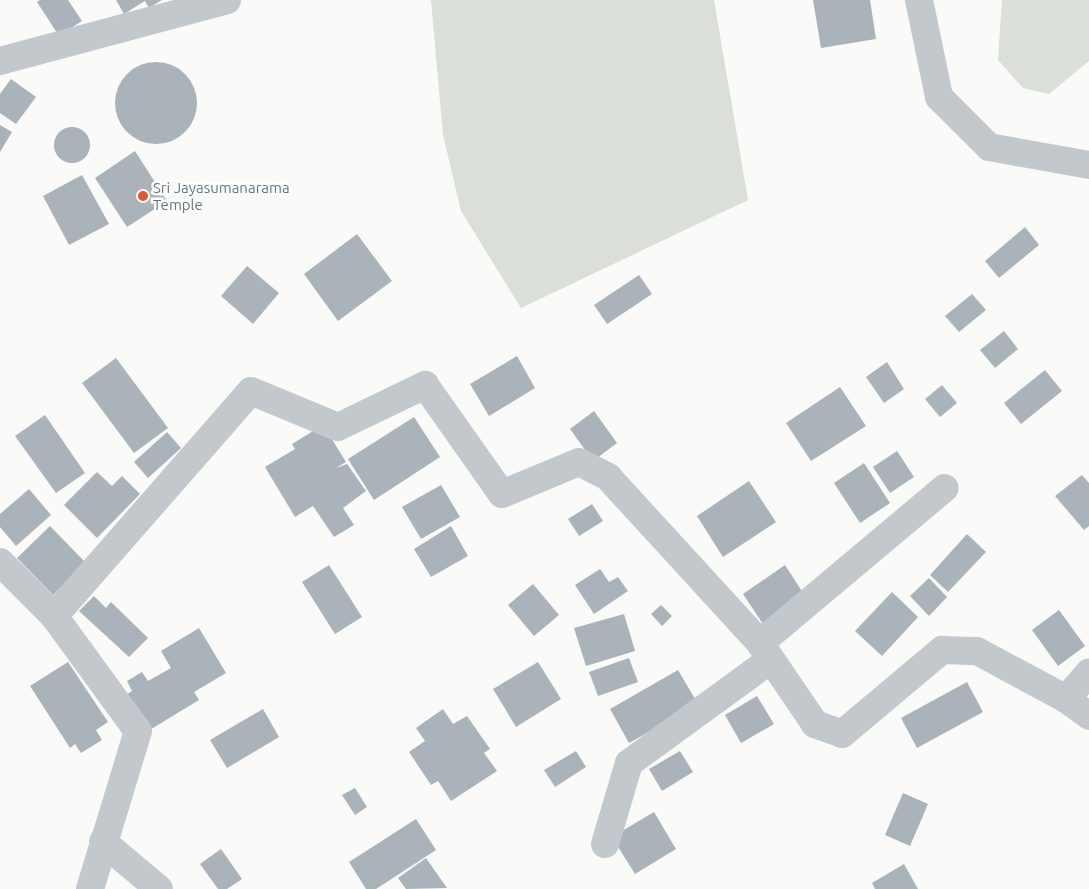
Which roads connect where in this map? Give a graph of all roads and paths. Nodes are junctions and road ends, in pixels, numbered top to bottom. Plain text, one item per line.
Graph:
1 (227, 0) edge
2 (919, 0) edge
3 (0, 60) edge
4 (1089, 164) edge
5 (945, 488) dead end
6 (0, 562) edge
7 (54, 616) junction
8 (764, 652) junction
9 (1089, 673) edge
10 (1066, 699) junction
11 (1089, 716) edge
12 (102, 842) junction
13 (605, 844) dead end
14 (90, 889) edge
15 (159, 889) edge

1 - 3 street
2 - 4 street
5 - 8 street
6 - 7 street
7 - 8 street
7 - 12 street
8 - 10 street
8 - 13 street
9 - 10 street
10 - 11 street
12 - 14 street
12 - 15 street

